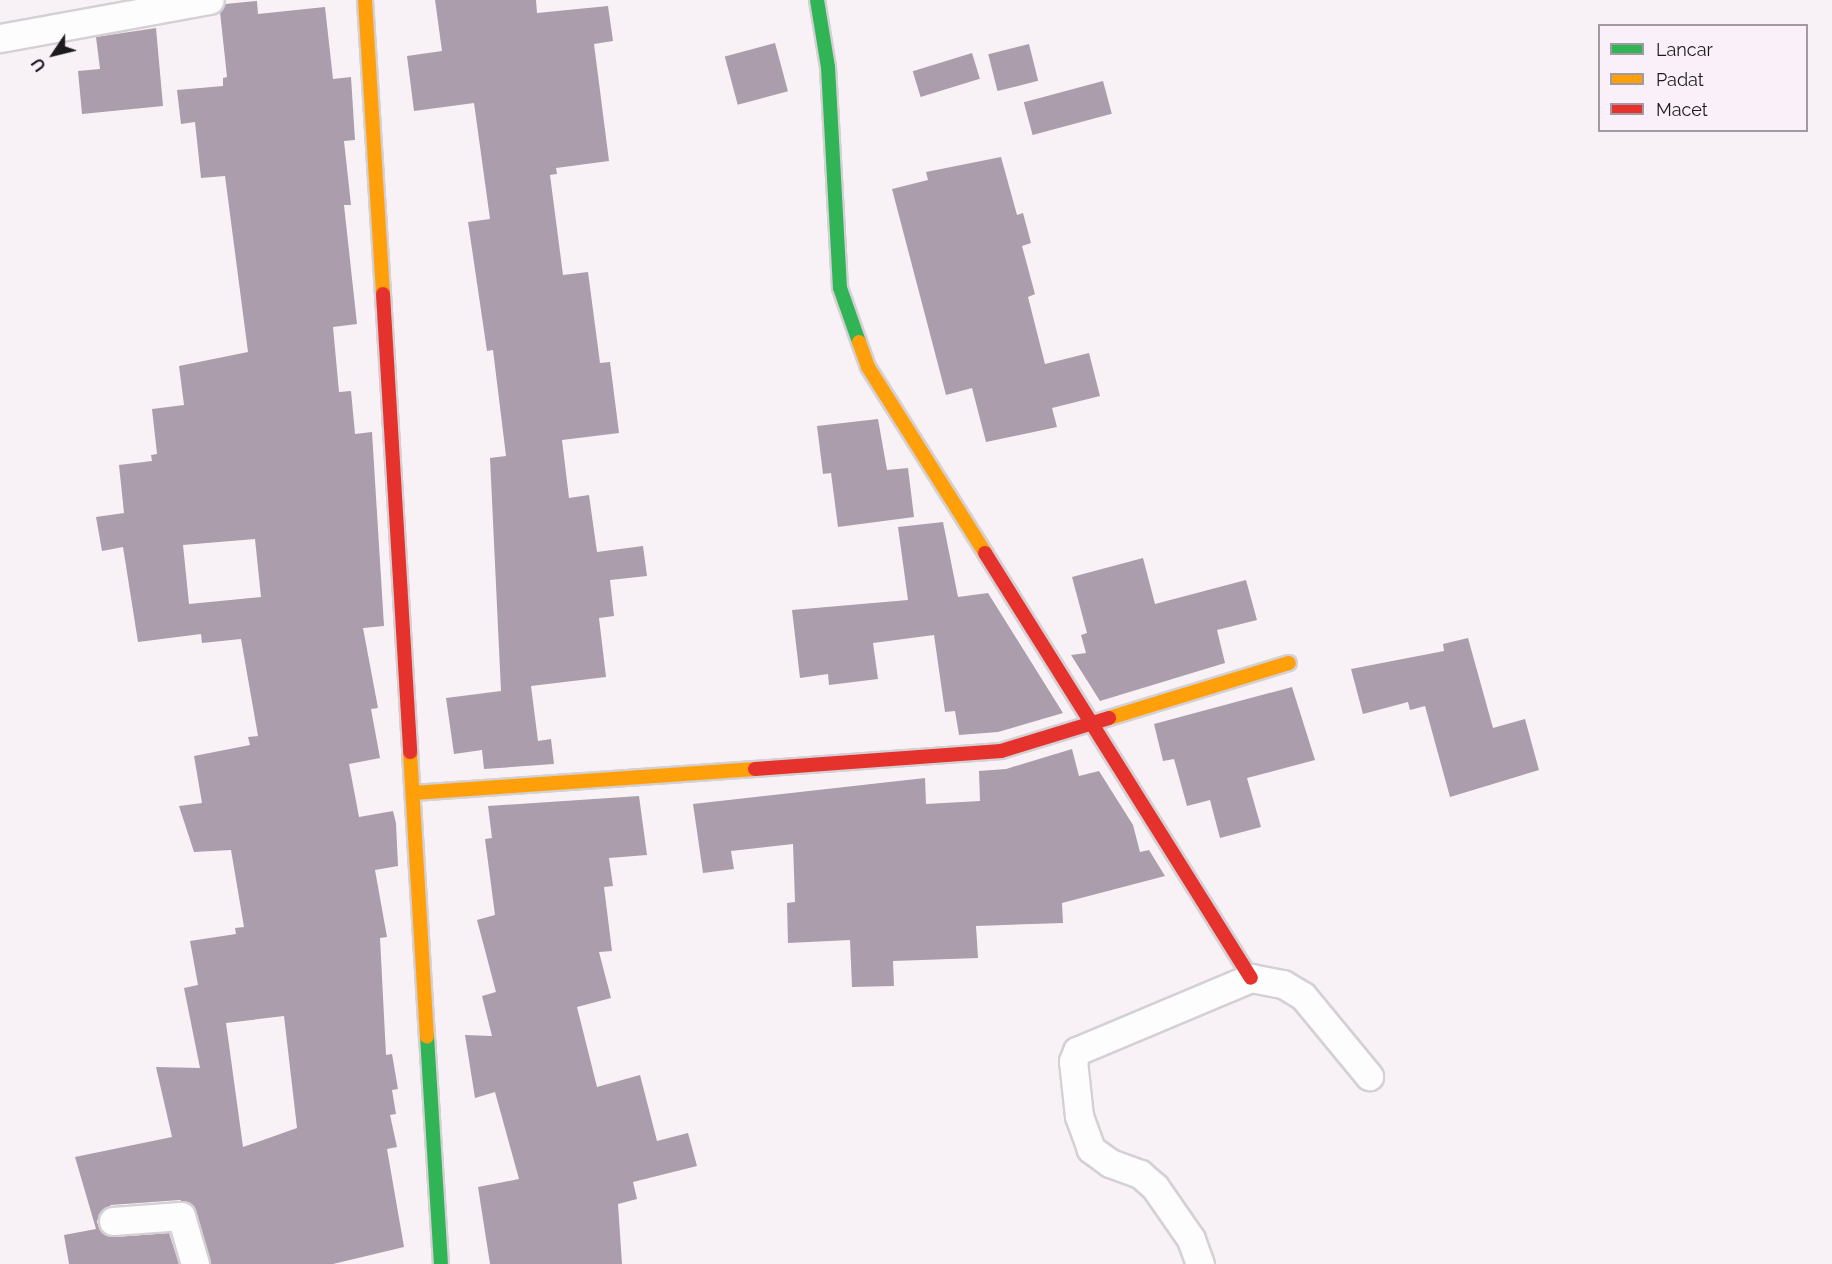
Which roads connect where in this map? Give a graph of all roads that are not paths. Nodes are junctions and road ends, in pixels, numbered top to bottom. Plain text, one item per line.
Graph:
1 (210, 0) edge
2 (365, 0) edge
3 (817, 0) edge
4 (0, 38) edge
5 (1289, 663) dead end
6 (1094, 723) junction
7 (413, 793) junction
8 (1251, 978) junction
9 (1369, 1076) dead end
10 (113, 1221) dead end
11 (195, 1264) edge
12 (441, 1264) edge
13 (1200, 1264) edge

1 - 4 street
2 - 7 street
3 - 6 street
5 - 6 street
6 - 7 street
6 - 8 street
7 - 12 street
8 - 9 street
8 - 13 street
10 - 11 street

